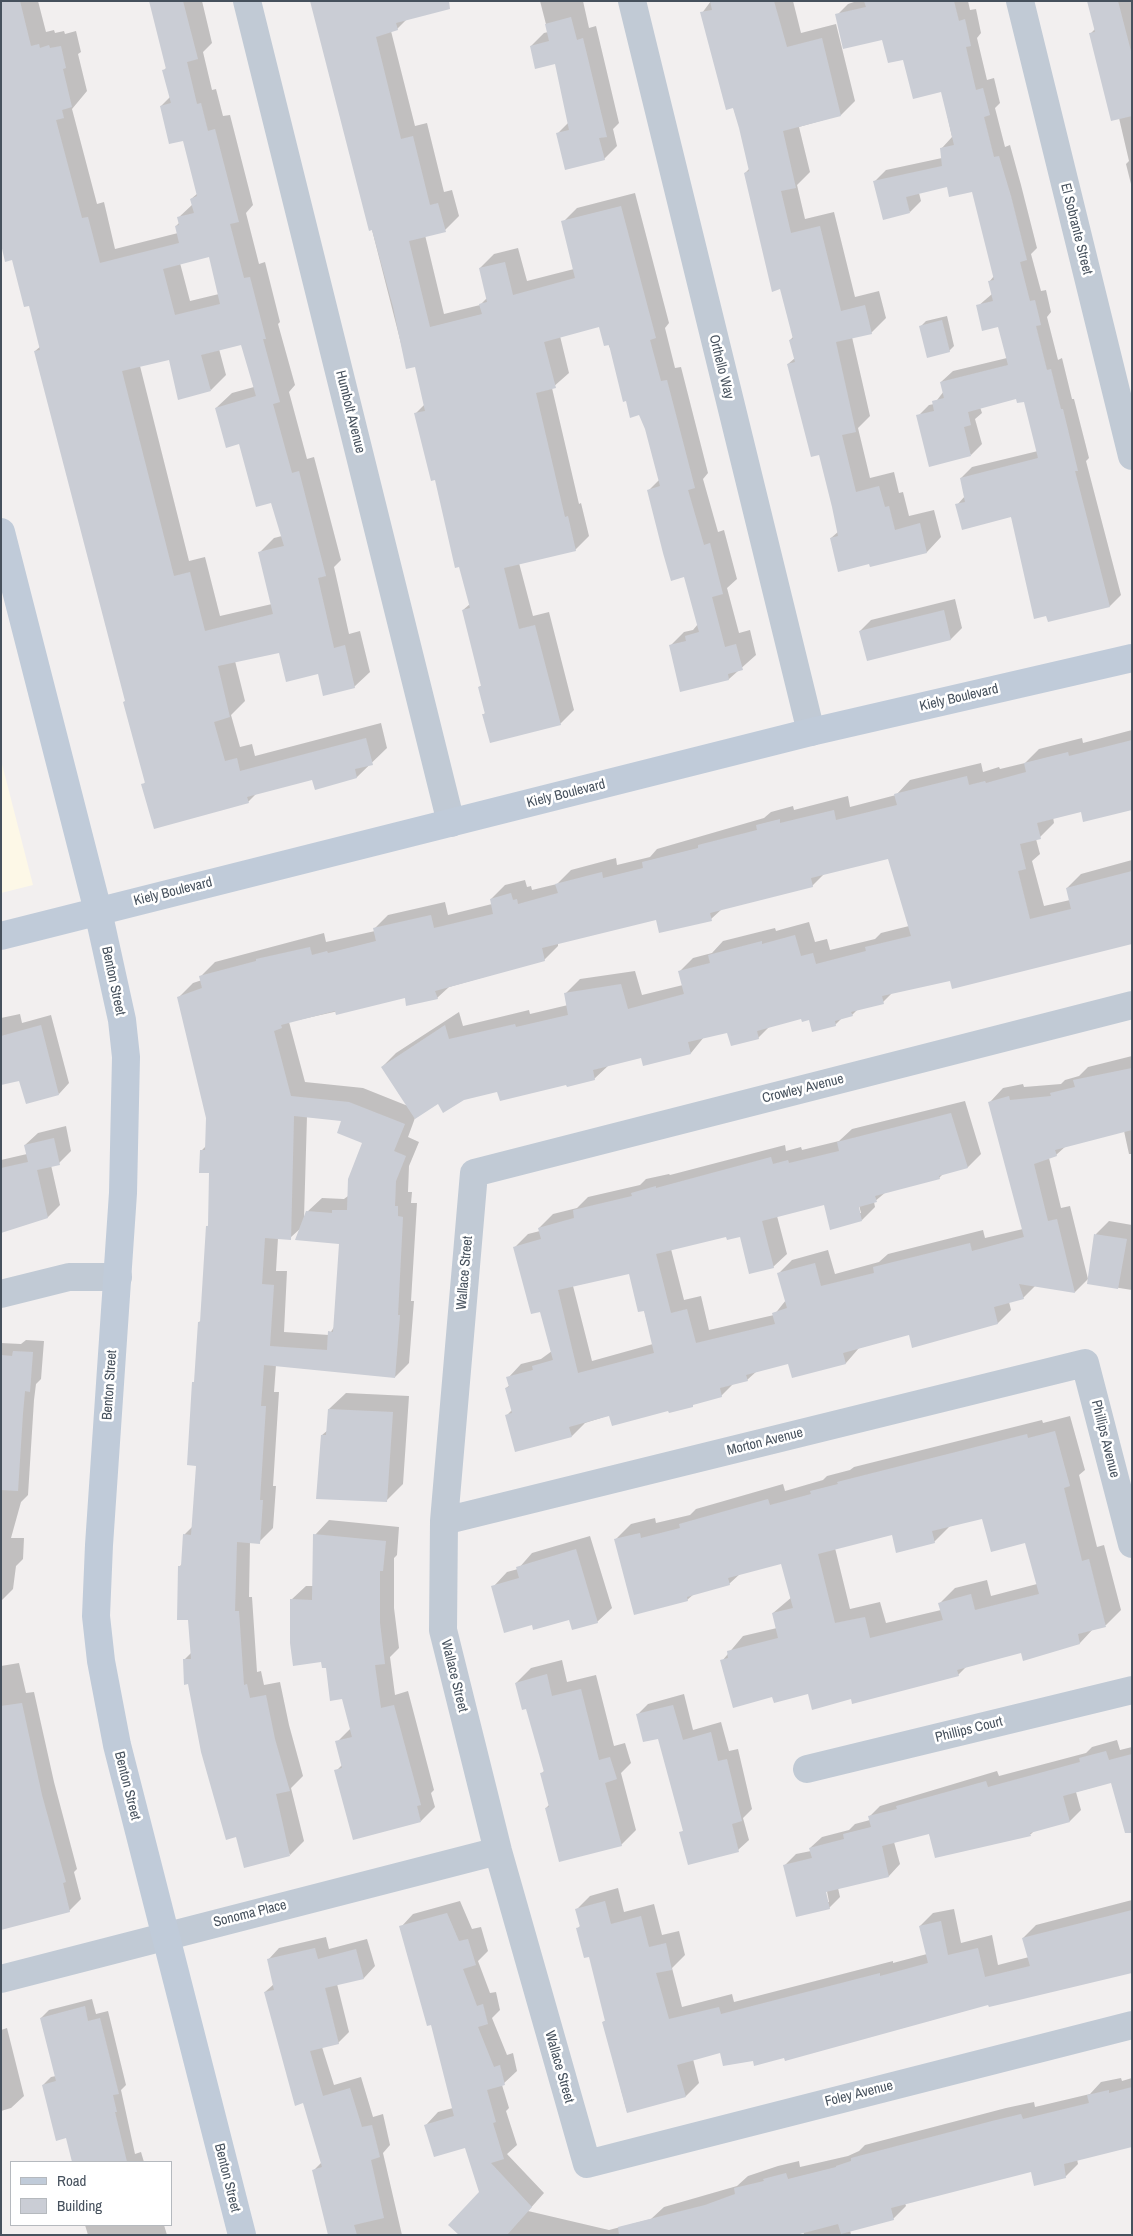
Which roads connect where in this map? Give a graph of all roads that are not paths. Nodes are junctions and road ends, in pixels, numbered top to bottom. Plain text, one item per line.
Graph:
1 (247, 1) edge
2 (632, 1) edge
3 (1020, 1) edge
4 (1132, 456) edge
5 (1, 532) edge
6 (1132, 658) edge
7 (811, 732) junction
8 (451, 823) junction
9 (98, 911) junction
10 (1, 936) edge
11 (1132, 1004) edge
12 (474, 1173) joint
13 (118, 1277) junction
14 (1, 1294) edge
15 (1085, 1363) joint
16 (444, 1521) junction
17 (1132, 1544) edge
18 (1132, 1690) edge
19 (807, 1770) dead end
20 (498, 1850) junction
21 (165, 1936) junction
22 (1, 1979) edge
23 (1132, 2025) edge
24 (587, 2164) joint
25 (242, 2235) edge

1 - 8 street, Humbolt Avenue
2 - 7 street, Orthello Way
3 - 4 street, El Sobrante Street
5 - 9 main road, Benton Street
6 - 7 main road, Kiely Boulevard
7 - 8 main road, Kiely Boulevard
8 - 9 main road, Kiely Boulevard
9 - 10 main road, Kiely Boulevard
9 - 13 main road, Benton Street
11 - 12 street, Crowley Avenue
12 - 16 street, Wallace Street
13 - 14 street
13 - 21 main road, Benton Street
15 - 16 street, Morton Avenue
15 - 17 street, Phillips Avenue
16 - 20 street, Wallace Street
18 - 19 street, Phillips Court
20 - 21 street, Sonoma Place
20 - 24 street, Wallace Street
21 - 22 street, Sonoma Place
21 - 25 main road, Benton Street
23 - 24 street, Foley Avenue

